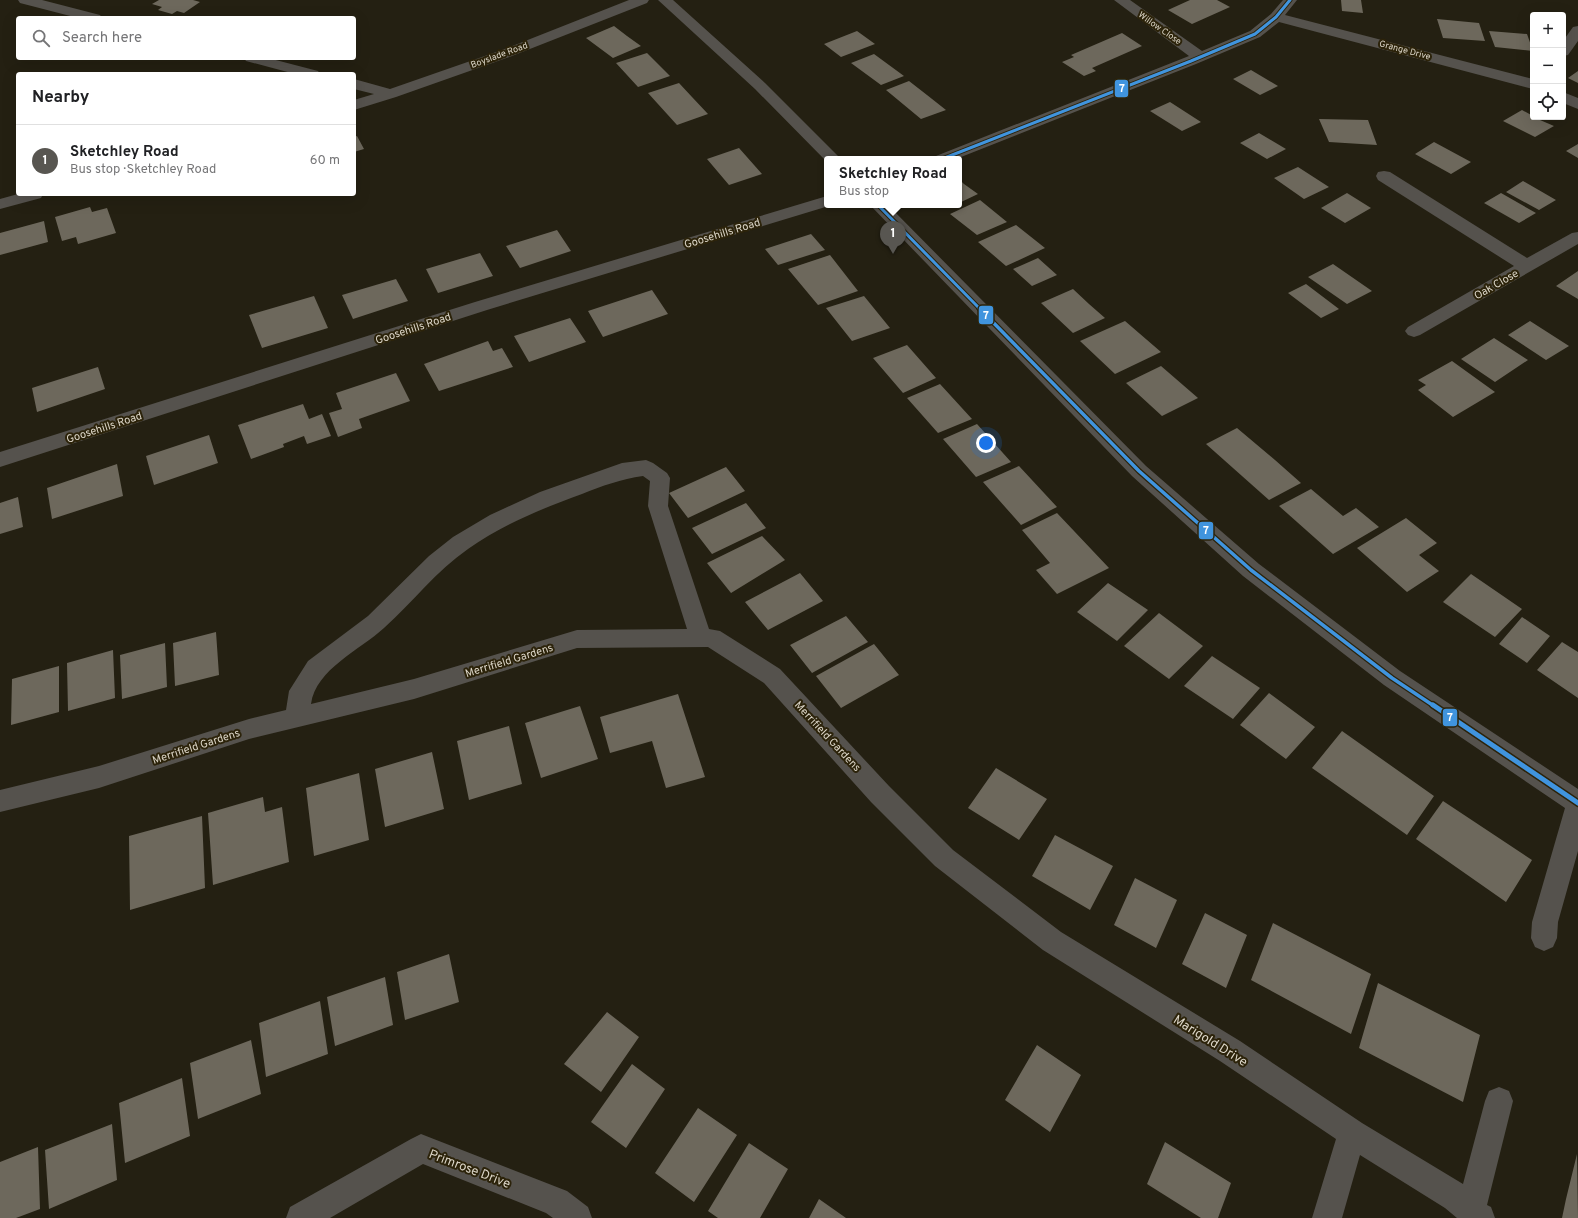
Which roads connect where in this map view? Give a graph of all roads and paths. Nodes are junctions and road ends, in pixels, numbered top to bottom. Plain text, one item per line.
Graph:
1 (25, 0) edge
2 (642, 0) edge
3 (666, 0) edge
4 (1120, 0) edge
5 (1290, 0) edge
6 (88, 16) edge
7 (1276, 17) junction
8 (1578, 30) edge
9 (1566, 48) edge
10 (1200, 57) junction
11 (259, 60) edge
12 (306, 72) edge
13 (1530, 83) edge
14 (356, 85) edge
15 (391, 94) junction
16 (1566, 98) edge
17 (356, 103) edge
18 (1578, 104) edge
19 (830, 156) edge
20 (950, 156) edge
21 (1384, 176) dead end
22 (28, 196) edge
23 (824, 202) edge
24 (0, 204) edge
25 (881, 208) edge
26 (1578, 237) edge
27 (1527, 266) junction
28 (1414, 331) dead end
29 (0, 460) edge
30 (701, 637) junction
31 (297, 717) junction
32 (0, 801) edge
33 (1578, 803) edge
34 (1578, 807) edge
35 (944, 858) joint
36 (1544, 938) dead end
37 (1499, 1101) dead end
38 (1352, 1133) junction
39 (1475, 1214) edge
40 (301, 1218) edge
41 (577, 1218) edge
42 (1327, 1218) edge

1 - 6 street
2 - 15 street, Boyslade Road
3 - 19 street
4 - 10 street, Willow Close
5 - 7 street
7 - 10 street
7 - 13 street, Grange Drive
8 - 9 street
10 - 20 street
11 - 12 street
14 - 15 street
15 - 17 street, Boyslade Road
16 - 18 street
21 - 27 street
22 - 24 street
23 - 29 street, Goosehills Road
25 - 33 street
26 - 27 street, Oak Close
27 - 28 street, Oak Close
30 - 31 street, Merrifield Gardens
30 - 31 street
30 - 35 street, Merrifield Gardens
31 - 32 street, Merrifield Gardens
34 - 36 street
35 - 38 street, Marigold Drive
37 - 39 street
38 - 39 street, Marigold Drive
38 - 42 street
40 - 41 street, Primrose Drive

